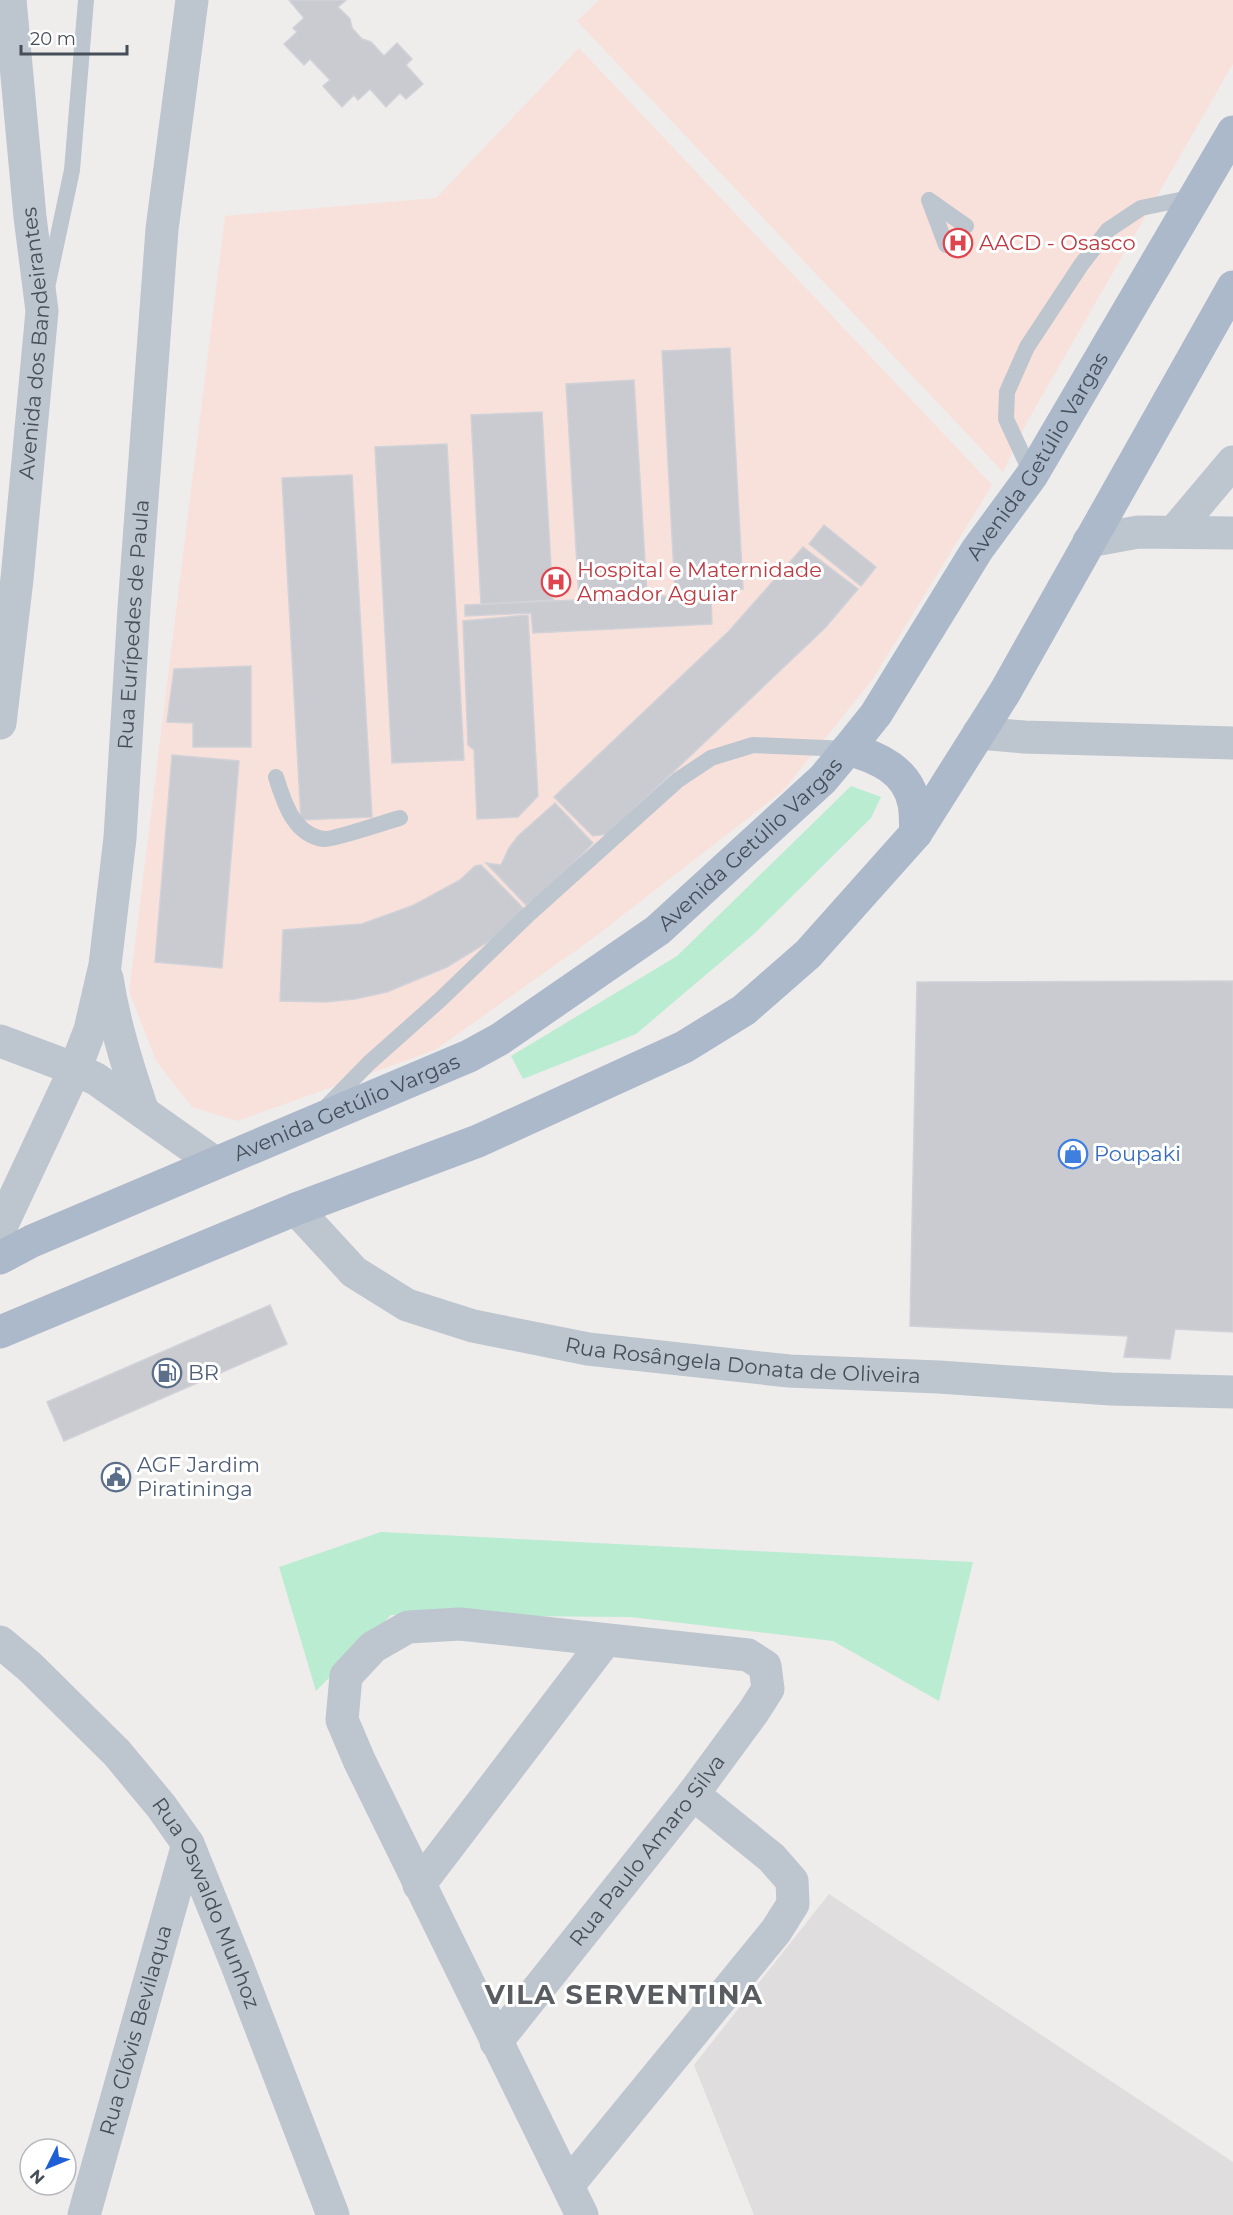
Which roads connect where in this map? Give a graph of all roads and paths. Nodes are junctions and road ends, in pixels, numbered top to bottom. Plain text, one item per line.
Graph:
1 (10, 0) edge
2 (86, 0) edge
3 (192, 0) edge
4 (1233, 132) edge
5 (1195, 197) junction
6 (966, 226) dead end
7 (946, 245) dead end
8 (1233, 287) edge
9 (42, 311) junction
10 (1233, 462) edge
11 (1032, 475) junction
12 (1174, 532) junction
13 (1233, 533) edge
14 (1089, 540) junction
15 (0, 544) edge
16 (8, 577) edge
17 (0, 723) edge
18 (979, 734) junction
19 (1233, 743) edge
20 (848, 749) junction
21 (276, 777) dead end
22 (400, 818) dead end
23 (916, 833) junction
24 (105, 965) junction
25 (0, 1041) edge
26 (75, 1069) junction
27 (143, 1112) junction
28 (312, 1122) junction
29 (215, 1163) junction
30 (296, 1209) junction
31 (0, 1229) edge
32 (0, 1258) edge
33 (0, 1332) edge
34 (1233, 1392) edge
35 (605, 1641) junction
36 (0, 1642) edge
37 (693, 1794) junction
38 (188, 1844) junction
39 (419, 1885) junction
40 (496, 2042) junction
41 (569, 2184) junction
42 (84, 2215) edge
43 (333, 2215) edge
44 (582, 2215) edge

1 - 9 street, Avenida dos Bandeirantes
2 - 9 lane
3 - 24 street, Rua Eurípedes de Paula
4 - 5 main road, Avenida Getúlio Vargas
5 - 11 main road, Avenida Getúlio Vargas
5 - 11 lane
6 - 7 lane
8 - 14 main road
9 - 16 street, Avenida dos Bandeirantes
10 - 12 street
11 - 20 main road, Avenida Getúlio Vargas
12 - 13 street
12 - 14 street
14 - 18 main road
15 - 16 street
16 - 17 street, Avenida dos Bandeirantes
18 - 19 street
18 - 23 main road
20 - 23 main road
20 - 28 main road, Avenida Getúlio Vargas
20 - 28 lane
21 - 22 lane
23 - 30 main road
24 - 26 street, Rua Eurípedes de Paula
24 - 27 street
25 - 26 street
26 - 27 street
26 - 31 street, Rua Eurípedes de Paula
27 - 29 street
28 - 29 main road, Avenida Getúlio Vargas
29 - 32 main road, Avenida Getúlio Vargas
30 - 33 main road
30 - 34 street, Rua Rosângela Donata de Oliveira
35 - 37 street, Rua Paulo Amaro Silva
35 - 39 street
35 - 39 street
36 - 38 street, Rua Oswaldo Munhoz
37 - 40 street, Rua Paulo Amaro Silva
37 - 41 street
38 - 42 street, Rua Clóvis Bevilaqua
38 - 43 street, Rua Oswaldo Munhoz
39 - 40 street
40 - 41 street
41 - 44 street

